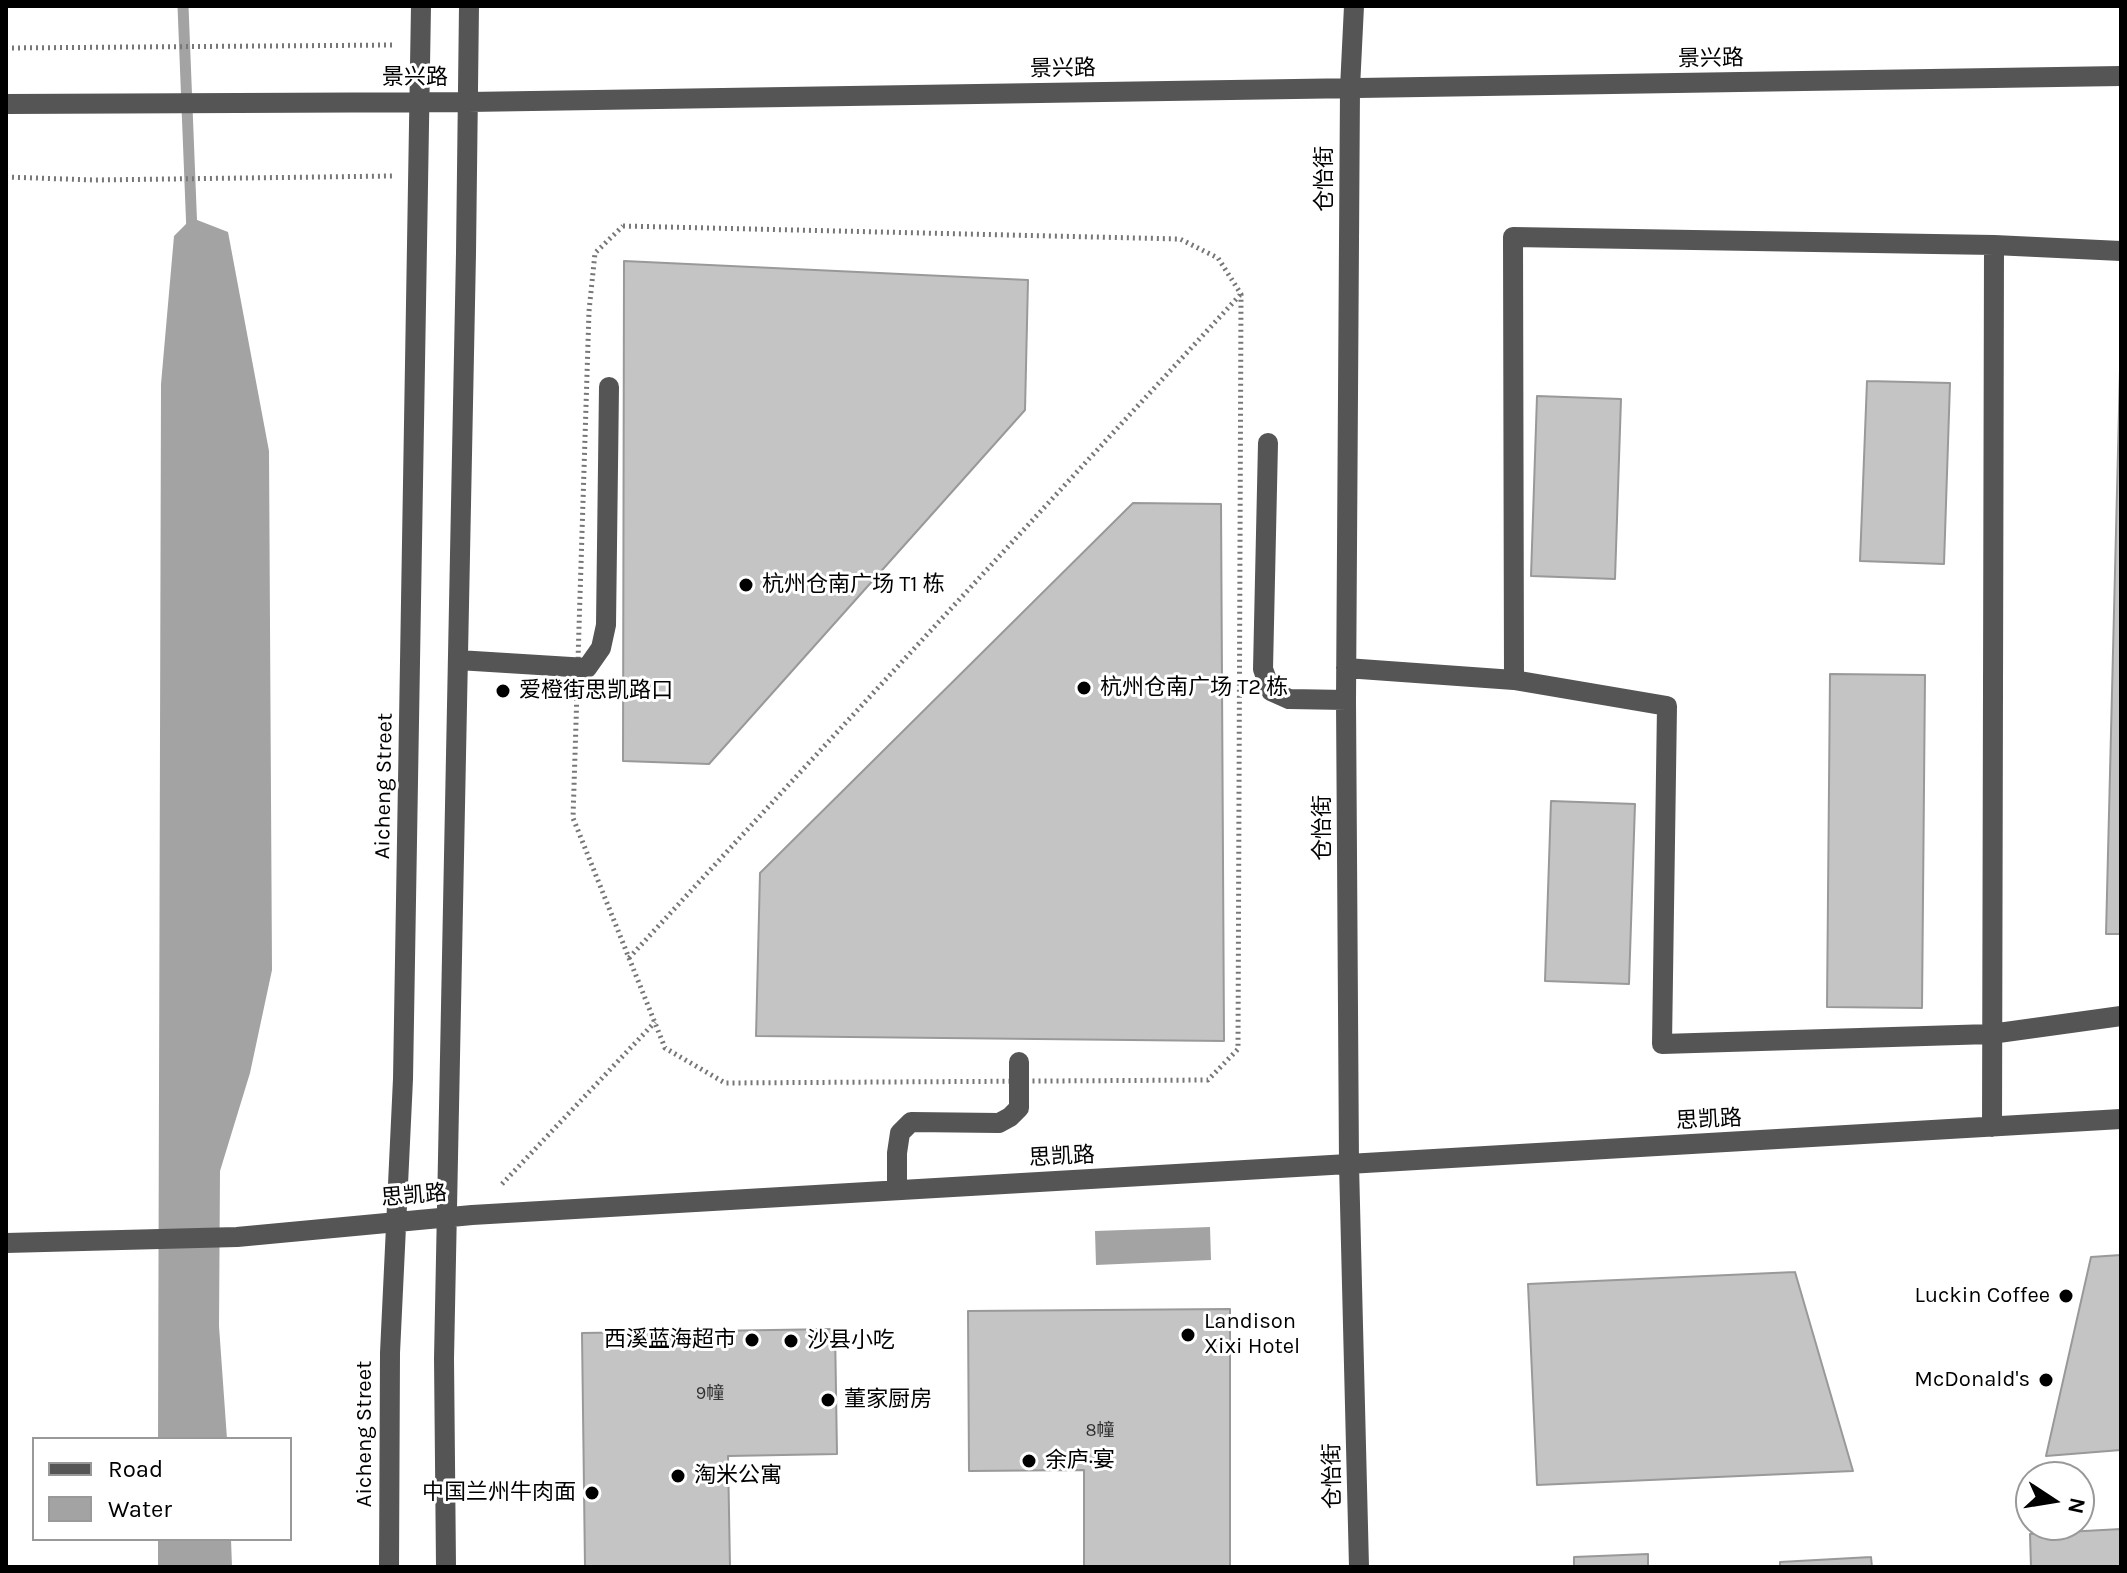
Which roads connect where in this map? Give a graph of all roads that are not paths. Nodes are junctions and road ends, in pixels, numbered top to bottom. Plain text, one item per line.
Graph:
1 (421, 6) edge
2 (469, 6) edge
3 (1354, 6) edge
4 (2121, 76) edge
5 (1350, 88) junction
6 (419, 102) junction
7 (468, 102) junction
8 (6, 104) edge
9 (1994, 245) junction
10 (2121, 251) edge
11 (609, 387) dead end
12 (1268, 443) dead end
13 (458, 660) junction
14 (1346, 668) junction
15 (1514, 680) junction
16 (1346, 700) junction
17 (2121, 1016) edge
18 (1991, 1034) junction
19 (1019, 1072) road end
20 (2121, 1119) edge
21 (1992, 1127) junction
22 (1349, 1164) junction
23 (897, 1190) junction
24 (447, 1217) junction
25 (396, 1222) junction
26 (6, 1243) edge
27 (389, 1567) edge
28 (446, 1567) edge
29 (1359, 1567) edge

1 - 6 street, Aicheng Street
2 - 7 street
3 - 5 street, 仓怡街
4 - 5 street, 景兴路
5 - 7 street, 景兴路
5 - 14 street, 仓怡街
6 - 7 street, 景兴路
6 - 8 street, 景兴路
6 - 25 street, Aicheng Street
7 - 13 street
9 - 10 street
9 - 15 street
9 - 18 street
11 - 13 street
12 - 16 street
13 - 24 street
14 - 15 street
14 - 16 street, 仓怡街
15 - 18 street
16 - 22 street, 仓怡街
17 - 18 street
18 - 21 street
19 - 23 street
20 - 21 street, 思凯路
21 - 22 street, 思凯路
22 - 23 street, 思凯路
22 - 29 street, 仓怡街
23 - 24 street, 思凯路
24 - 25 street, 思凯路
24 - 28 street
25 - 26 street, 思凯路
25 - 27 street, Aicheng Street

